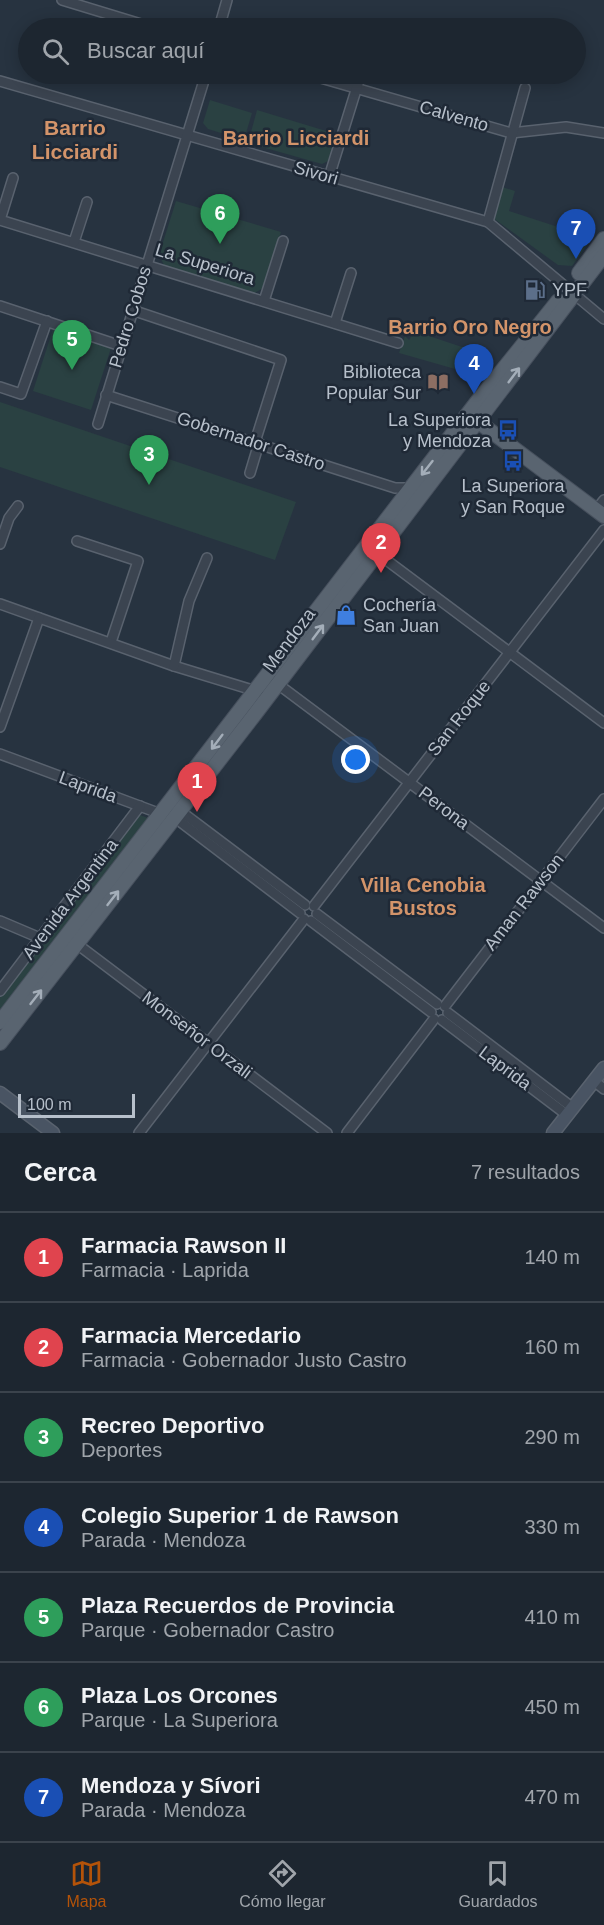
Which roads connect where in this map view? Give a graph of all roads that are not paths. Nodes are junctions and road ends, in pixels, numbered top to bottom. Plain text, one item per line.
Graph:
1 (62, 0) edge
2 (227, 0) edge
3 (121, 18) edge
4 (222, 18) edge
5 (0, 81) edge
6 (203, 84) edge
7 (343, 84) edge
8 (358, 84) edge
9 (357, 88) junction
10 (525, 88) dead end
11 (511, 133) junction
12 (604, 133) edge
13 (187, 136) junction
14 (329, 177) junction
15 (12, 178) dead end
16 (87, 202) dead end
17 (0, 220) edge
18 (488, 222) junction
19 (604, 239) edge
20 (283, 241) dead end
21 (74, 243) junction
22 (604, 255) edge
23 (147, 265) junction
24 (351, 273) dead end
25 (571, 291) junction
26 (264, 302) junction
27 (0, 306) edge
28 (132, 310) junction
29 (604, 319) edge
30 (47, 321) junction
31 (335, 323) junction
32 (398, 343) dead end
33 (121, 346) junction
34 (0, 387) edge
35 (106, 395) junction
36 (474, 418) junction
37 (98, 424) dead end
38 (257, 443) junction
39 (250, 473) dead end
40 (395, 488) junction
41 (412, 488) junction
42 (428, 488) junction
43 (401, 501) junction
44 (18, 506) dead end
45 (601, 509) edge
46 (408, 515) junction
47 (604, 530) edge
48 (77, 541) dead end
49 (0, 544) edge
50 (372, 550) junction
51 (207, 558) dead end
52 (0, 604) edge
53 (39, 618) junction
54 (111, 642) junction
55 (509, 653) junction
56 (174, 666) junction
57 (276, 684) junction
58 (253, 693) junction
59 (255, 714) junction
60 (604, 723) edge
61 (0, 727) edge
62 (0, 754) edge
63 (409, 782) junction
64 (604, 799) edge
65 (140, 806) junction
66 (161, 814) junction
67 (178, 815) junction
68 (541, 881) junction
69 (308, 913) junction
70 (0, 921) edge
71 (604, 928) edge
72 (40, 938) junction
73 (72, 940) junction
74 (0, 991) edge
75 (439, 1012) junction
76 (0, 1022) edge
77 (0, 1043) edge
78 (208, 1043) junction
79 (604, 1068) edge
80 (599, 1085) edge
81 (0, 1093) edge
82 (570, 1111) junction
83 (52, 1133) edge
84 (139, 1133) edge
85 (327, 1133) edge
86 (347, 1133) edge
87 (553, 1133) edge

1 - 3 street
2 - 4 street
5 - 13 street, Sivori
6 - 13 street, Pedro Cobos
7 - 9 street, Calvento
8 - 9 street
9 - 11 street, Calvento
9 - 14 street
10 - 11 street
11 - 12 street, Calvento
11 - 18 street
13 - 14 street, Sivori
13 - 23 street, Pedro Cobos
14 - 18 street, Sivori
15 - 17 street
16 - 21 street
17 - 21 street, La Superiora
18 - 25 street, Sivori
19 - 25 main road, Mendoza
20 - 26 street
21 - 23 street, La Superiora
22 - 25 main road, Mendoza
23 - 26 street, La Superiora
23 - 28 street, Pedro Cobos
24 - 31 street
25 - 29 street, Sivori
25 - 36 main road, Mendoza
26 - 31 street, La Superiora
27 - 30 street
28 - 33 street, Pedro Cobos
28 - 38 street
30 - 33 street
30 - 34 street
31 - 32 street, La Superiora
33 - 35 street, Pedro Cobos
35 - 37 street, Pedro Cobos
35 - 38 street, Gobernador Castro
36 -> 41 main road, Mendoza
36 - 42 main road, Mendoza
36 - 45 main road
38 - 39 street
38 - 40 street, Gobernador Castro
40 - 41 street, Gobernador Castro
40 - 43 street
41 - 42 street, Gobernador Castro
41 - 43 main road, Mendoza
42 - 46 main road, Mendoza
43 - 46 street
43 - 50 main road, Mendoza
44 - 49 street
46 - 50 main road, Mendoza
47 - 55 street, San Roque
48 - 54 street
50 - 55 street
57 -> 50 main road, Mendoza
50 - 57 main road, Mendoza
51 - 56 street
52 - 53 street
53 - 54 street
53 - 61 street
54 - 56 street
55 - 60 street
55 - 63 street, San Roque
56 - 58 street
57 - 58 main road, Mendoza
57 - 59 main road, Mendoza
57 - 63 street, Perona
58 - 59 street
58 -> 66 main road, Mendoza
59 - 67 main road, Mendoza
62 - 65 street, Laprida
63 - 68 street, Perona
63 - 69 street, San Roque
64 - 68 street, Aman Rawson
65 - 66 street, Laprida
65 - 72 street, Avenida Argentina
66 - 67 street, Laprida
66 - 73 main road, Mendoza
67 - 69 street, Laprida
73 -> 67 main road, Mendoza
68 - 71 street, Perona
68 - 75 street, Aman Rawson
69 - 75 street, Laprida
69 - 78 street, San Roque
70 - 72 street
72 - 74 street, Avenida Argentina
73 - 76 main road, Mendoza
77 -> 73 main road, Mendoza
73 - 78 street, Monseñor Orzali
75 - 82 street, Laprida
75 - 86 street, Aman Rawson
78 - 84 street, San Roque
78 - 85 street, Monseñor Orzali
79 - 80 street
80 - 82 street
81 - 83 street
82 - 87 street

